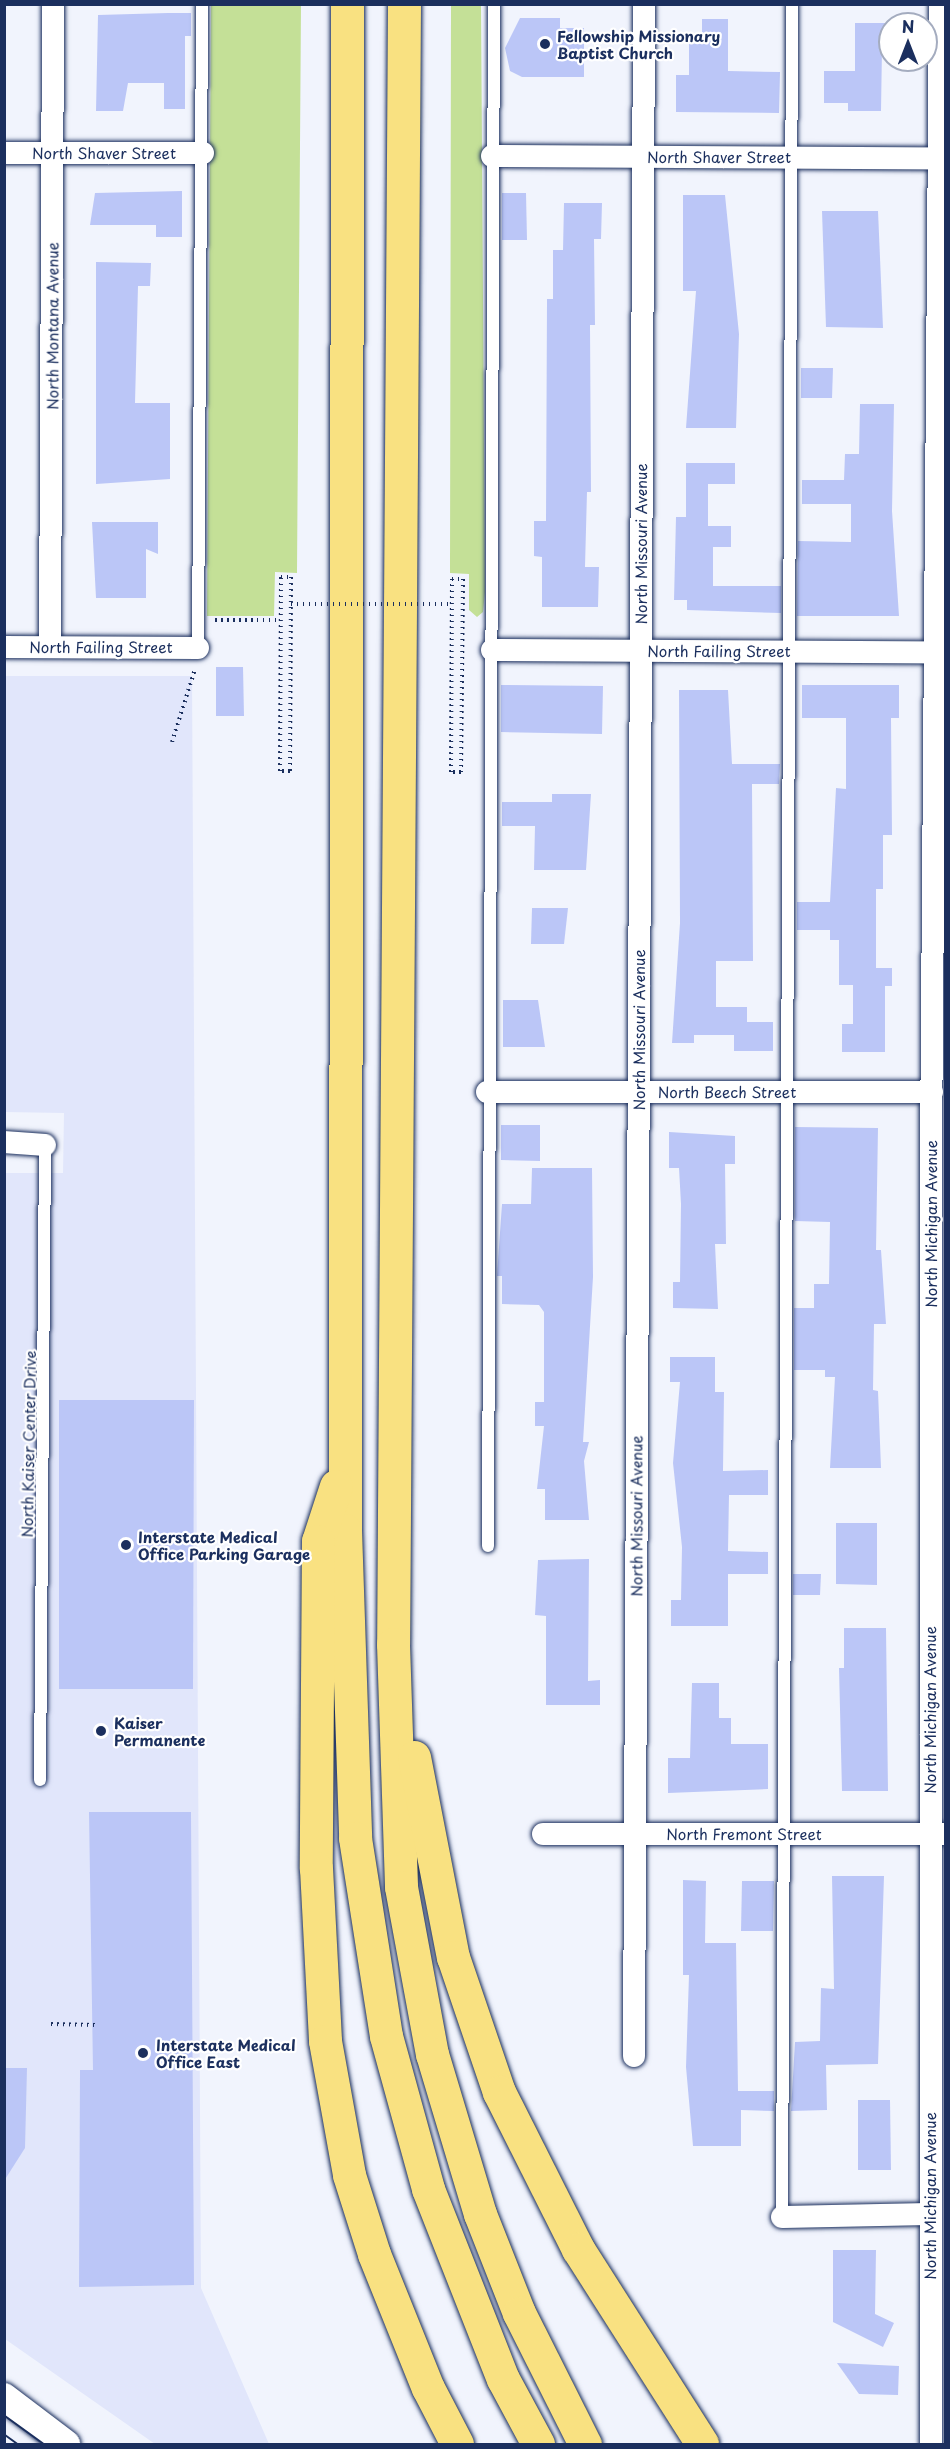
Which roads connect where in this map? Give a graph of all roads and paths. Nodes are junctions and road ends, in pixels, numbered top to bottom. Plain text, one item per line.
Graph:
1 (53, 4) edge
2 (202, 4) edge
3 (347, 4) edge
4 (404, 4) edge
5 (494, 4) edge
6 (644, 4) edge
7 (792, 4) edge
8 (940, 4) edge
9 (4, 153) edge
10 (52, 153) junction
11 (203, 153) junction
12 (492, 156) junction
13 (643, 157) junction
14 (792, 158) junction
15 (942, 158) edge
16 (291, 603) junction
17 (452, 604) junction
18 (198, 620) junction
19 (280, 620) junction
20 (4, 647) edge
21 (51, 647) junction
22 (198, 648) junction
23 (492, 650) junction
24 (641, 651) junction
25 (790, 651) junction
26 (940, 652) edge
27 (172, 742) dead end
28 (487, 1092) junction
29 (638, 1092) junction
30 (787, 1092) junction
31 (932, 1092) junction
32 (4, 1142) edge
33 (45, 1145) joint
34 (938, 1146) edge
35 (346, 1456) junction
36 (488, 1546) dead end
37 (393, 1644) junction
38 (40, 1780) dead end
39 (543, 1834) dead end
40 (634, 1834) junction
41 (782, 1834) junction
42 (938, 1834) edge
43 (51, 2024) dead end
44 (96, 2025) dead end
45 (634, 2056) dead end
46 (930, 2214) junction
47 (782, 2217) joint
48 (4, 2397) edge
49 (66, 2445) edge
50 (457, 2445) edge
51 (538, 2445) edge
52 (585, 2445) edge
53 (702, 2445) edge
54 (931, 2445) edge

1 - 10 street, North Montana Avenue
2 - 11 lane
3 - 35 highway
4 - 37 highway
5 - 12 lane
6 - 13 street, North Missouri Avenue
7 - 14 lane
8 - 15 street, North Michigan Avenue
9 - 10 street, North Shaver Street
10 - 11 street, North Shaver Street
10 - 21 street, North Montana Avenue
11 - 18 lane
12 - 13 street, North Shaver Street
12 - 23 lane
13 - 14 street, North Shaver Street
13 - 24 street, North Missouri Avenue
14 - 15 street, North Shaver Street
14 - 25 lane
15 - 26 street, North Michigan Avenue
16 - 17 path, bridge
16 - 19 path
16 - 19 path
17 - 17 path
18 - 19 path
18 - 22 lane
20 - 21 street, North Failing Street
21 - 22 street, North Failing Street
22 - 27 path
23 - 24 street, North Failing Street
23 - 28 lane
24 - 25 street, North Failing Street
24 - 29 street, North Missouri Avenue
25 - 26 street, North Failing Street
25 - 30 lane
26 - 31 street, North Michigan Avenue
28 - 29 street, North Beech Street
28 - 36 lane
29 - 30 street, North Beech Street
29 - 40 street, North Missouri Avenue
30 - 31 street, North Beech Street
30 - 41 lane
31 - 34 street, North Michigan Avenue
32 - 33 street
33 - 38 lane, North Kaiser Center Drive
34 - 42 street, North Michigan Avenue
35 - 50 highway
35 - 51 highway
37 - 52 highway
37 - 53 highway
39 - 40 street, North Fremont Street
40 - 41 street, North Fremont Street
40 - 45 street, North Missouri Avenue
41 - 42 street, North Fremont Street
41 - 47 lane
42 - 46 street, North Michigan Avenue
43 - 44 path
46 - 47 street
46 - 54 street, North Michigan Avenue
48 - 49 street

